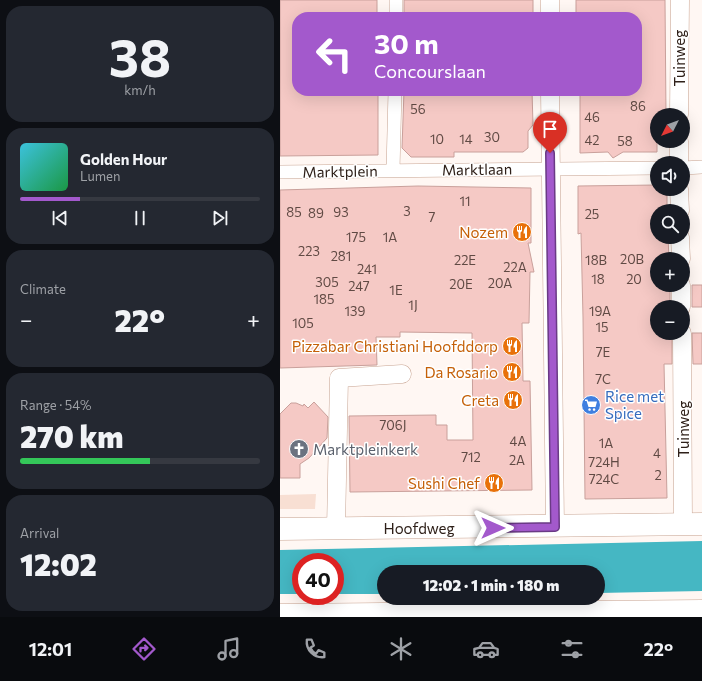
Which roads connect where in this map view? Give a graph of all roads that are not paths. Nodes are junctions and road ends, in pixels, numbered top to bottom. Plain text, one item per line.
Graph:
1 (396, 0) edge
2 (550, 0) edge
3 (680, 0) edge
4 (396, 12) edge
5 (550, 12) edge
6 (395, 96) edge
7 (550, 96) edge
8 (679, 108) edge
9 (702, 167) edge
10 (550, 168) junction
11 (650, 168) edge
12 (690, 168) edge
13 (394, 170) junction
14 (280, 172) edge
15 (682, 340) edge
16 (402, 374) dead end
17 (692, 524) edge
18 (555, 527) junction
19 (280, 529) edge
20 (336, 529) junction
21 (702, 609) edge
22 (555, 613) edge
23 (280, 614) edge

1 - 4 street
2 - 5 street
3 - 8 street, Tuinweg
6 - 13 street, Marktplein
7 - 10 street
9 - 12 street
10 - 11 street, Marktlaan
10 - 13 street, Marktlaan
10 - 18 street
13 - 14 street, Marktplein
15 - 17 street, Tuinweg
16 - 20 street
17 - 18 street, Hoofdweg
18 - 20 street, Hoofdweg
19 - 20 street, Hoofdweg
21 - 22 street
22 - 23 street

